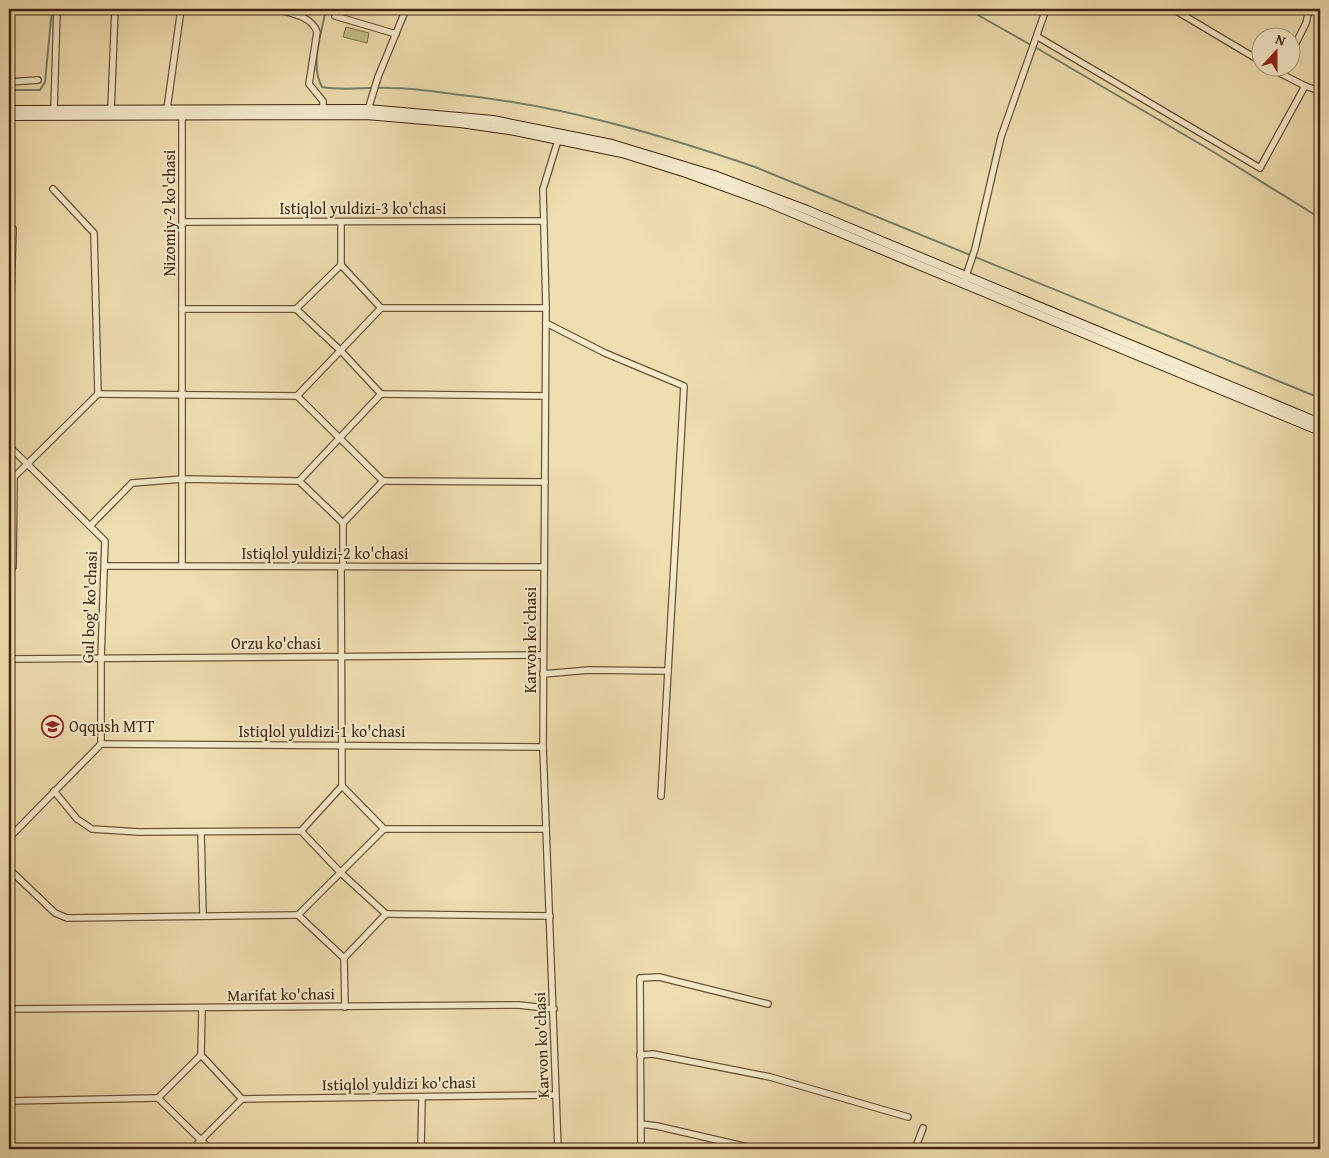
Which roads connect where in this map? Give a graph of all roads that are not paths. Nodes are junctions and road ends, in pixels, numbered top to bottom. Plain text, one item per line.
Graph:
1 (57, 9) edge
2 (115, 9) edge
3 (181, 9) edge
4 (275, 9) edge
5 (406, 9) edge
6 (1046, 9) edge
7 (1173, 9) edge
8 (1309, 9) edge
9 (335, 16) dead end
10 (1302, 31) edge
11 (396, 34) junction
12 (1037, 38) junction
13 (1252, 56) edge
14 (1292, 78) edge
15 (38, 80) dead end
16 (9, 82) edge
17 (1304, 86) junction
18 (1320, 91) edge
19 (9, 110) edge
20 (54, 110) junction
21 (111, 110) junction
22 (167, 110) junction
23 (323, 110) junction
24 (367, 112) junction
25 (9, 116) edge
26 (182, 116) junction
27 (560, 136) junction
28 (53, 189) dead end
29 (543, 221) junction
30 (183, 222) junction
31 (341, 222) junction
32 (12, 229) dead end
33 (341, 265) junction
34 (965, 281) junction
35 (381, 308) junction
36 (546, 308) junction
37 (182, 309) junction
38 (296, 309) junction
39 (546, 323) junction
40 (341, 351) junction
41 (9, 360) edge
42 (98, 394) junction
43 (381, 394) junction
44 (181, 396) junction
45 (297, 396) junction
46 (545, 396) junction
47 (1320, 423) edge
48 (1320, 431) edge
49 (340, 436) junction
50 (9, 446) edge
51 (27, 464) junction
52 (183, 480) junction
53 (383, 481) junction
54 (299, 482) junction
55 (545, 482) junction
56 (343, 523) junction
57 (90, 526) junction
58 (182, 565) junction
59 (105, 566) junction
60 (342, 567) junction
61 (544, 567) junction
62 (11, 569) edge
63 (543, 655) junction
64 (343, 657) junction
65 (9, 659) edge
66 (101, 659) junction
67 (668, 672) junction
68 (543, 674) junction
69 (101, 744) junction
70 (342, 745) junction
71 (543, 747) junction
72 (342, 786) junction
73 (54, 791) junction
74 (661, 796) dead end
75 (384, 829) junction
76 (546, 829) junction
77 (301, 831) junction
78 (201, 832) junction
79 (9, 838) edge
80 (9, 869) edge
81 (341, 873) junction
82 (386, 914) junction
83 (298, 915) junction
84 (203, 916) junction
85 (550, 916) junction
86 (344, 958) junction
87 (768, 1004) dead end
88 (346, 1006) junction
89 (9, 1009) edge
90 (202, 1009) junction
91 (554, 1009) junction
92 (201, 1054) junction
93 (640, 1055) junction
94 (556, 1095) junction
95 (422, 1097) junction
96 (158, 1098) junction
97 (242, 1099) junction
98 (10, 1100) edge
99 (908, 1118) dead end
100 (641, 1124) junction
101 (923, 1128) dead end
102 (201, 1140) junction
103 (11, 1149) edge
104 (192, 1149) edge
105 (210, 1149) edge
106 (421, 1149) edge
107 (558, 1149) edge
108 (641, 1149) edge
109 (756, 1149) edge
110 (915, 1149) edge

1 - 20 street
2 - 21 street
3 - 22 street
4 - 23 street
5 - 11 street
6 - 12 street
7 - 13 street
8 - 10 street
9 - 11 street
11 - 24 street
12 - 17 street
12 - 34 street
14 - 17 street
15 - 16 street
17 - 18 street
19 - 20 main road
20 - 21 main road
21 - 22 main road
22 - 23 main road
23 - 24 main road
24 - 26 main road
24 - 27 main road
25 - 26 main road
26 - 30 street, Nizomiy-2 ko'chasi
27 - 29 street, Karvon ko'chasi
27 - 34 main road
28 - 42 street
29 - 31 street, Istiqlol yuldizi-3 ko'chasi
29 - 36 street, Karvon ko'chasi
30 - 31 street, Istiqlol yuldizi-3 ko'chasi
30 - 37 street, Nizomiy-2 ko'chasi
31 - 33 street
32 - 41 street
33 - 35 street
33 - 38 street
34 - 47 main road
34 - 48 main road
35 - 36 street
35 - 40 street
36 - 39 street, Karvon ko'chasi
37 - 38 street
37 - 44 street, Nizomiy-2 ko'chasi
38 - 40 street
39 - 46 street, Karvon ko'chasi
39 - 67 street
40 - 43 street
40 - 45 street
42 - 44 street
42 - 51 street
43 - 46 street
43 - 49 street
44 - 45 street
44 - 52 street, Nizomiy-2 ko'chasi
45 - 49 street
46 - 55 street, Karvon ko'chasi
49 - 53 street
49 - 54 street
50 - 51 street, Gul bog' ko'chasi
51 - 57 street, Gul bog' ko'chasi
51 - 62 street
52 - 54 street
52 - 57 street
52 - 58 street, Nizomiy-2 ko'chasi
53 - 55 street
53 - 56 street
54 - 56 street
55 - 61 street, Karvon ko'chasi
56 - 60 street
57 - 59 street, Gul bog' ko'chasi
58 - 59 street, Istiqlol yuldizi-2 ko'chasi
58 - 60 street, Istiqlol yuldizi-2 ko'chasi
59 - 66 street, Gul bog' ko'chasi
60 - 61 street, Istiqlol yuldizi-2 ko'chasi
60 - 64 street
61 - 63 street, Karvon ko'chasi
63 - 64 street, Orzu ko'chasi
63 - 68 street, Karvon ko'chasi
64 - 66 street, Orzu ko'chasi
64 - 70 street
65 - 66 street, Orzu ko'chasi
66 - 69 street, Gul bog' ko'chasi
67 - 68 street
67 - 74 street
68 - 71 street, Karvon ko'chasi
69 - 70 street, Istiqlol yuldizi-1 ko'chasi
69 - 73 street
70 - 71 street, Istiqlol yuldizi-1 ko'chasi
70 - 72 street
71 - 76 street, Karvon ko'chasi
72 - 75 street
72 - 77 street
73 - 78 street
73 - 79 street
75 - 76 street
75 - 81 street
76 - 85 street, Karvon ko'chasi
77 - 78 street
77 - 81 street
78 - 84 street
80 - 84 street
81 - 82 street
81 - 83 street
82 - 85 street
82 - 86 street
83 - 84 street
83 - 86 street
85 - 91 street, Karvon ko'chasi
86 - 88 street
87 - 93 street
88 - 90 street, Marifat ko'chasi
88 - 91 street, Marifat ko'chasi
89 - 90 street, Marifat ko'chasi
89 - 98 street
90 - 92 street
91 - 94 street, Karvon ko'chasi
92 - 96 street
92 - 97 street
93 - 99 street
93 - 100 street
94 - 95 street, Istiqlol yuldizi ko'chasi
94 - 107 street, Karvon ko'chasi
95 - 97 street, Istiqlol yuldizi ko'chasi
95 - 106 street
96 - 98 street
96 - 102 street
97 - 102 street
98 - 103 street
100 - 108 street
100 - 109 street
101 - 110 street
102 - 104 street
102 - 105 street

